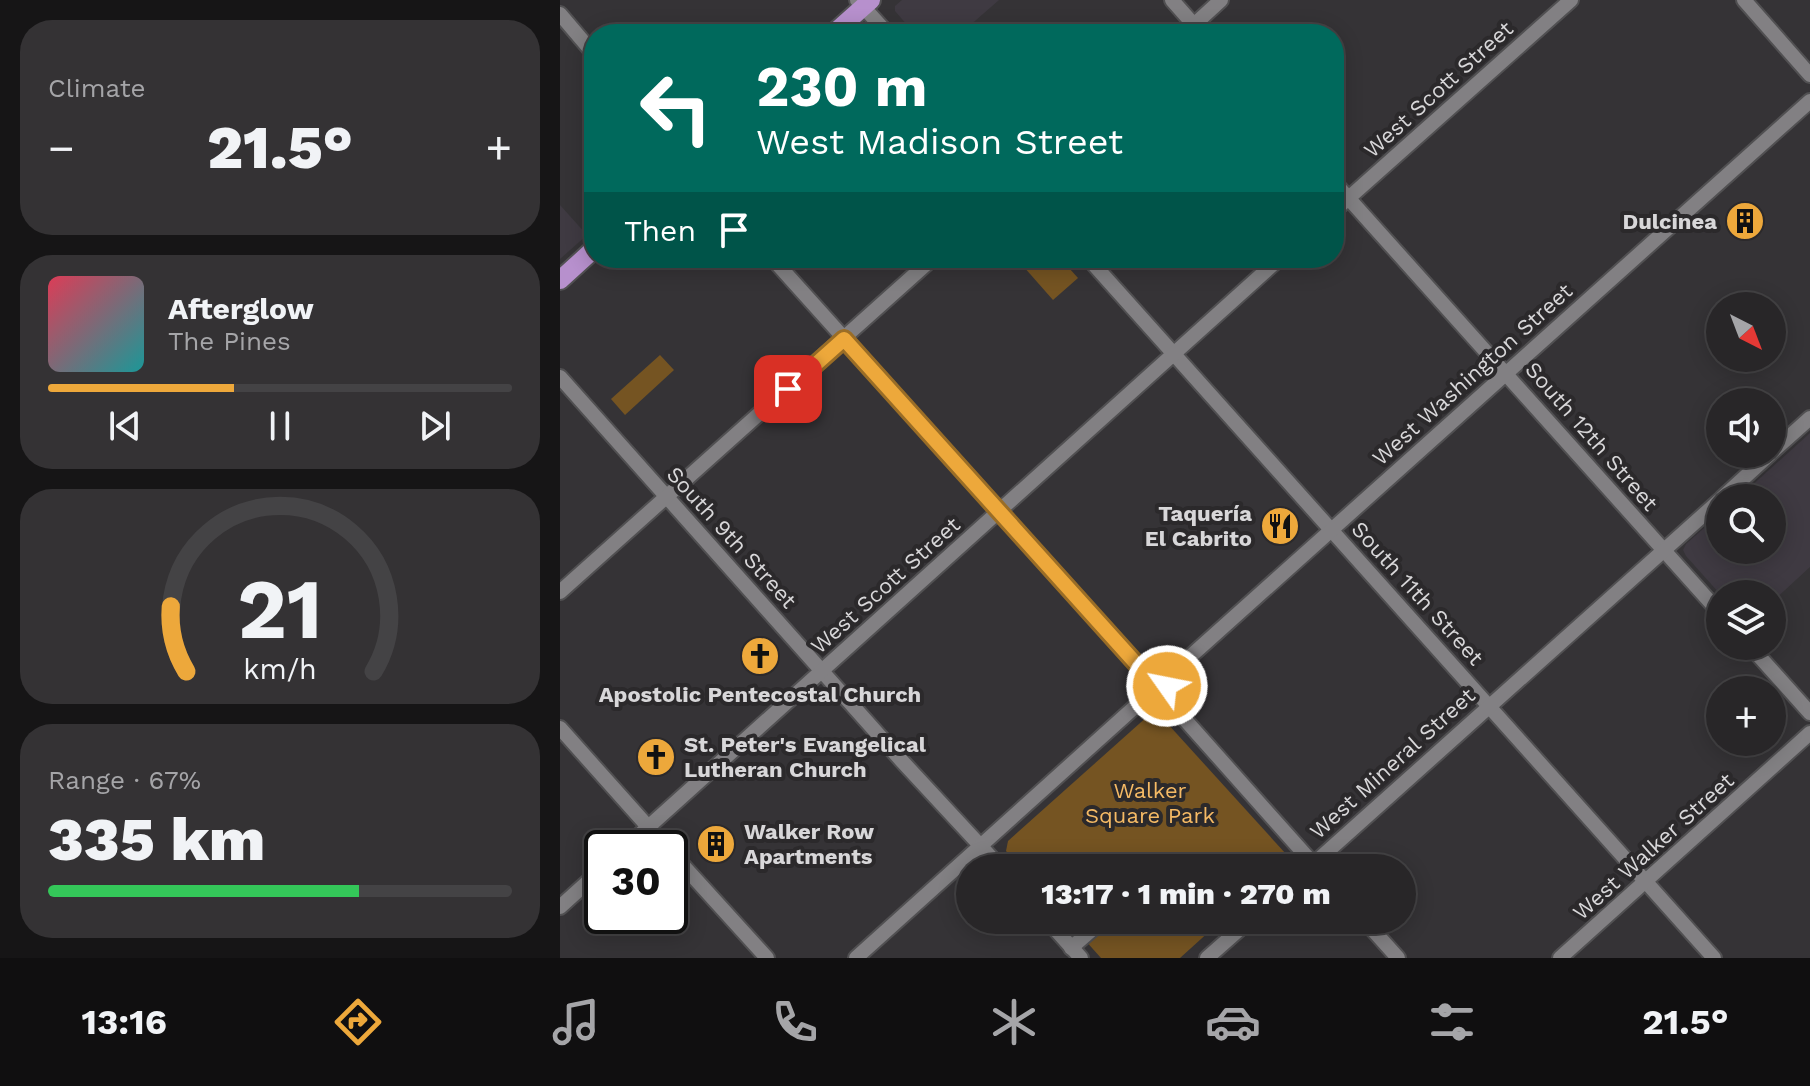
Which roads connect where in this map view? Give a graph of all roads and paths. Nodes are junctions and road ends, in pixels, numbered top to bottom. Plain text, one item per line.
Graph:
1 (1172, 0) edge
2 (1221, 0) edge
3 (1571, 0) edge
4 (1744, 0) edge
5 (864, 2) edge
6 (560, 14) edge
7 (843, 24) edge
8 (880, 24) edge
9 (1188, 24) edge
10 (1199, 24) edge
11 (584, 42) edge
12 (1810, 75) edge
13 (1810, 101) edge
14 (1344, 193) edge
15 (1348, 198) junction
16 (1344, 202) edge
17 (584, 258) edge
18 (781, 268) edge
19 (922, 268) edge
20 (1097, 268) edge
21 (1269, 268) edge
22 (560, 280) edge
23 (844, 339) junction
24 (1175, 355) junction
25 (1506, 372) junction
26 (560, 377) edge
27 (1810, 418) edge
28 (1786, 440) edge
29 (1755, 468) edge
30 (1737, 484) edge
31 (666, 498) junction
32 (1000, 512) junction
33 (1706, 513) edge
34 (1332, 531) junction
35 (1664, 551) junction
36 (560, 592) edge
37 (1706, 598) edge
38 (1763, 660) edge
39 (822, 671) junction
40 (1157, 680) junction
41 (1148, 695) junction
42 (1164, 696) junction
43 (1489, 706) junction
44 (1810, 713) edge
45 (560, 728) edge
46 (1810, 733) edge
47 (648, 827) junction
48 (645, 830) edge
49 (651, 830) edge
50 (981, 845) junction
51 (989, 854) edge
52 (1302, 854) edge
53 (1327, 854) edge
54 (688, 872) edge
55 (1646, 882) junction
56 (584, 885) edge
57 (560, 907) edge
58 (1059, 934) edge
59 (1092, 934) edge
60 (1234, 934) edge
61 (1377, 934) edge
62 (1076, 953) edge
63 (767, 958) edge
64 (856, 958) edge
65 (1207, 958) edge
66 (1398, 958) edge
67 (1560, 958) edge
68 (1714, 958) edge

1 - 9 street
2 - 10 street
3 - 15 street, West Scott Street
4 - 12 street
5 - 7 main road
5 - 8 street
6 - 11 street
13 - 25 street, West Washington Street
14 - 15 street, South 12th Street
15 - 16 street, West Scott Street
15 - 25 street, South 12th Street
17 - 22 main road
18 - 23 street
19 - 23 street
20 - 24 street, South 11th Street
21 - 24 street, West Scott Street
23 - 31 street
23 - 32 street
24 - 32 street, West Scott Street
24 - 34 street, South 11th Street
25 - 34 street, West Washington Street
25 - 35 street, South 12th Street
26 - 31 street, South 9th Street
27 - 28 street, West Mineral Street
29 - 30 street, West Mineral Street
31 - 36 street
31 - 39 street, South 9th Street
32 - 39 street, West Scott Street
32 - 40 street
33 - 35 street, West Mineral Street
34 - 40 street, West Washington Street
34 - 43 street, South 11th Street
35 - 37 street, South 12th Street
35 - 43 street, West Mineral Street
38 - 44 street
39 - 47 street, West Scott Street
39 - 50 street, South 9th Street
40 - 41 street
40 - 42 street
41 - 42 street
41 - 50 street
42 - 52 street
43 - 53 street, West Mineral Street
43 - 55 street, South 11th Street
45 - 47 street
46 - 55 street, West Walker Street
47 - 48 street, West Scott Street
47 - 49 street
50 - 51 street, South 9th Street
50 - 64 street
54 - 63 street
55 - 67 street, West Walker Street
55 - 68 street, South 11th Street
56 - 57 street
58 - 62 street
59 - 62 street
60 - 65 street
61 - 66 street

